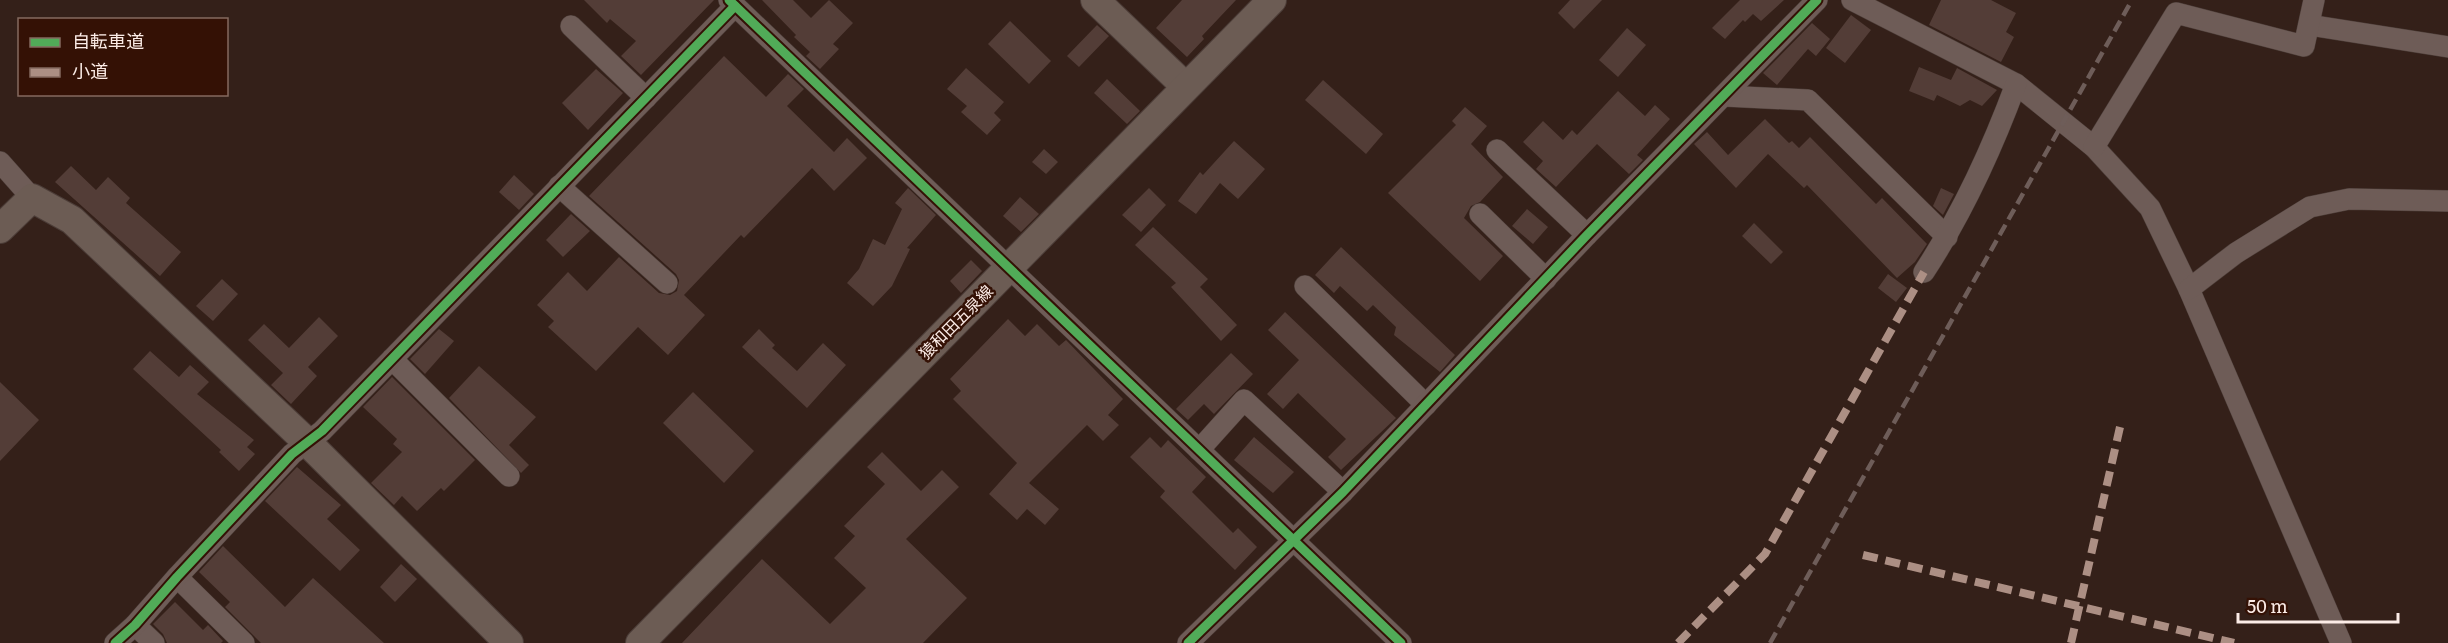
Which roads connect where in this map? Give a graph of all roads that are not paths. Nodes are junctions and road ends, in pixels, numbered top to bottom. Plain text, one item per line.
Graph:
1 (1095, 0) edge
2 (1272, 0) edge
3 (1816, 0) edge
4 (1852, 0) edge
5 (2314, 0) edge
6 (732, 3) edge
7 (2198, 8) edge
8 (2309, 25) junction
9 (571, 26) dead end
10 (2448, 47) edge
11 (2016, 84) junction
12 (1185, 86) junction
13 (1724, 96) junction
14 (646, 98) junction
15 (2094, 147) junction
16 (1497, 150) dead end
17 (0, 162) edge
18 (559, 186) junction
19 (32, 198) junction
20 (2448, 201) edge
21 (1480, 214) dead end
22 (0, 230) edge
23 (1587, 235) junction
24 (1947, 237) junction
25 (1010, 267) junction
26 (1924, 272) dead end
27 (1546, 279) junction
28 (668, 283) dead end
29 (1305, 286) dead end
30 (2189, 289) junction
31 (392, 359) junction
32 (1426, 405) junction
33 (306, 441) junction
34 (1199, 450) junction
35 (509, 476) dead end
36 (1343, 492) junction
37 (1295, 541) junction
38 (177, 577) junction
39 (135, 625) junction
40 (115, 643) edge
41 (153, 643) edge
42 (244, 643) edge
43 (509, 643) edge
44 (640, 643) edge
45 (1188, 643) edge
46 (1401, 643) edge
47 (2341, 643) edge

1 - 12 main road
2 - 12 main road, 猿和田五泉線
3 - 13 street
4 - 11 street
5 - 8 street
6 - 14 street
6 - 25 street
7 - 8 street
7 - 15 street
8 - 10 street
9 - 14 street
11 - 15 street
11 - 24 street
12 - 25 main road, 猿和田五泉線
13 - 23 street
13 - 24 street
14 - 18 street
15 - 30 street
16 - 23 street
17 - 19 street
18 - 28 street
18 - 31 street
19 - 22 main road
19 - 33 main road
20 - 30 street
21 - 27 street
23 - 27 street
24 - 26 street
25 - 34 street
25 - 44 main road, 猿和田五泉線
27 - 32 street
29 - 32 street
30 - 47 street
31 - 33 street
31 - 35 street
32 - 36 street
33 - 38 street
33 - 43 main road
34 - 36 street
34 - 37 street
36 - 37 street
37 - 45 street
37 - 46 street
38 - 39 street
38 - 42 street
39 - 40 street
39 - 41 street

